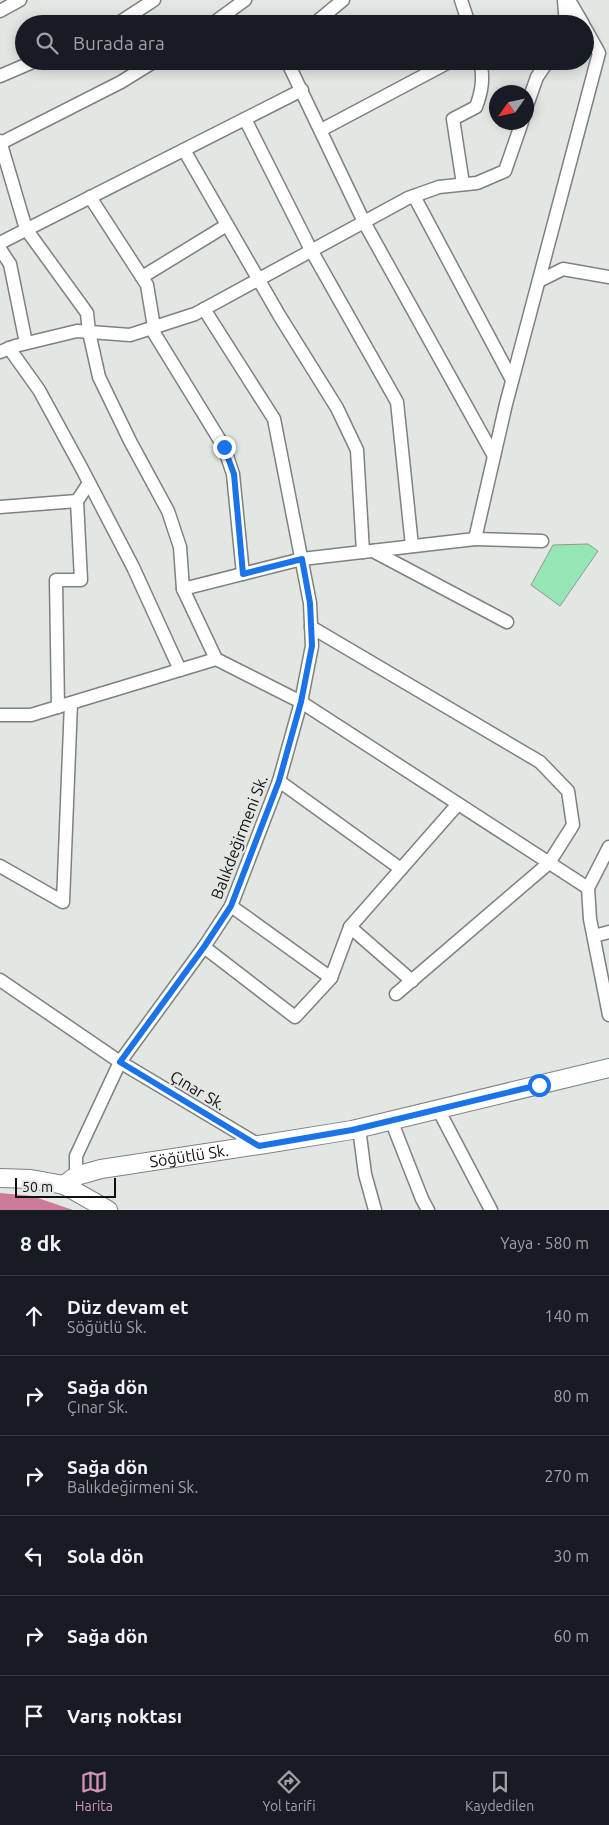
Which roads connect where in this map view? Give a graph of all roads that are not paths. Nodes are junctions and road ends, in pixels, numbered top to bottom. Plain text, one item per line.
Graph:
1 (20, 0) edge
2 (245, 0) edge
3 (343, 0) edge
4 (461, 0) edge
5 (564, 0) edge
6 (569, 0) edge
7 (145, 2) edge
8 (0, 11) edge
9 (128, 15) edge
10 (224, 15) edge
11 (325, 15) edge
12 (466, 15) edge
13 (565, 15) edge
14 (578, 15) edge
15 (594, 44) edge
16 (15, 70) edge
17 (140, 70) edge
18 (292, 70) edge
19 (434, 70) edge
20 (482, 70) edge
21 (542, 70) edge
22 (0, 76) edge
23 (534, 85) edge
24 (302, 90) junction
25 (245, 119) junction
26 (321, 130) junction
27 (519, 130) edge
28 (0, 142) edge
29 (184, 150) junction
30 (463, 184) junction
31 (414, 196) junction
32 (90, 197) junction
33 (364, 222) junction
34 (227, 225) junction
35 (26, 230) junction
36 (0, 242) edge
37 (0, 249) edge
38 (311, 250) junction
39 (142, 277) junction
40 (609, 277) edge
41 (259, 279) junction
42 (539, 281) junction
43 (204, 309) junction
44 (152, 328) junction
45 (89, 332) junction
46 (26, 343) junction
47 (5, 350) edge
48 (512, 380) junction
49 (494, 456) junction
50 (89, 483) junction
51 (77, 502) junction
52 (0, 507) edge
53 (475, 539) junction
54 (542, 541) dead end
55 (412, 546) junction
56 (368, 552) junction
57 (302, 559) junction
58 (243, 574) junction
59 (183, 589) junction
60 (507, 622) dead end
61 (311, 627) junction
62 (216, 659) junction
63 (180, 670) junction
64 (301, 702) junction
65 (71, 703) junction
66 (58, 707) junction
67 (0, 715) edge
68 (279, 781) junction
69 (458, 804) junction
70 (609, 847) edge
71 (549, 863) junction
72 (0, 866) edge
73 (401, 869) junction
74 (588, 888) junction
75 (231, 906) junction
76 (350, 927) junction
77 (609, 932) edge
78 (594, 936) junction
79 (204, 947) junction
80 (331, 978) junction
81 (0, 980) edge
82 (412, 981) junction
83 (396, 994) dead end
84 (609, 1015) edge
85 (120, 1062) junction
86 (609, 1068) edge
87 (438, 1109) junction
88 (391, 1120) junction
89 (359, 1128) junction
90 (259, 1146) junction
91 (0, 1178) edge
92 (70, 1180) junction
93 (108, 1210) edge
94 (375, 1210) edge
95 (428, 1210) edge
96 (491, 1210) edge

1 - 8 street
2 - 10 street
3 - 11 street
4 - 12 street
5 - 13 street
6 - 14 street
7 - 9 street
15 - 42 street
16 - 22 street
17 - 28 street
18 - 24 street
19 - 26 street
20 - 30 street
21 - 23 street
24 - 25 street
24 - 26 street
25 - 29 street
25 - 38 street
26 - 33 street
27 - 30 street
28 - 35 street
29 - 32 street
29 - 34 street
30 - 31 street
31 - 33 street
31 - 48 street
32 - 35 street
32 - 39 street
33 - 38 street
33 - 49 street
34 - 39 street
34 - 41 street
35 - 36 street
35 - 45 street
37 - 46 street
38 - 41 street
38 - 55 street
39 - 44 street
40 - 42 street
41 - 43 street
41 - 56 street
42 - 48 street
43 - 44 street
43 - 57 street, Balıkdeğirmeni Sk.
44 - 45 street
44 - 58 street
45 - 46 street
45 - 59 street
46 - 47 street
47 - 50 street
48 - 49 street
49 - 53 street
50 - 51 street
50 - 63 street
51 - 52 street
51 - 66 street
53 - 54 street
53 - 55 street
55 - 56 street
56 - 57 street
56 - 60 street
57 - 58 street
57 - 61 street, Balıkdeğirmeni Sk.
58 - 59 street
59 - 62 street
61 - 64 street, Balıkdeğirmeni Sk.
61 - 71 street
62 - 63 street
62 - 64 street
63 - 65 street
64 - 68 street, Balıkdeğirmeni Sk.
64 - 69 street
65 - 66 street
65 - 72 street
66 - 67 street
68 - 73 street
68 - 75 street, Balıkdeğirmeni Sk.
69 - 71 street
69 - 73 street
70 - 74 street
71 - 74 street
71 - 82 street
73 - 76 street
74 - 78 street
75 - 79 street, Balıkdeğirmeni Sk.
75 - 80 street
76 - 80 street
76 - 82 street
77 - 78 street
78 - 84 street
79 - 80 street
79 - 85 street, Balıkdeğirmeni Sk.
81 - 85 street, Çınar Sk.
82 - 83 street
85 - 90 street, Çınar Sk.
85 - 92 street, Balıkdeğirmeni Sk.
86 - 87 street, Söğütlü Sk.
87 - 88 street, Söğütlü Sk.
87 - 96 street
88 - 89 street, Söğütlü Sk.
88 - 95 street
89 - 90 street, Söğütlü Sk.
89 - 94 street
90 - 92 street, Söğütlü Sk.
91 - 92 street
92 - 93 street

